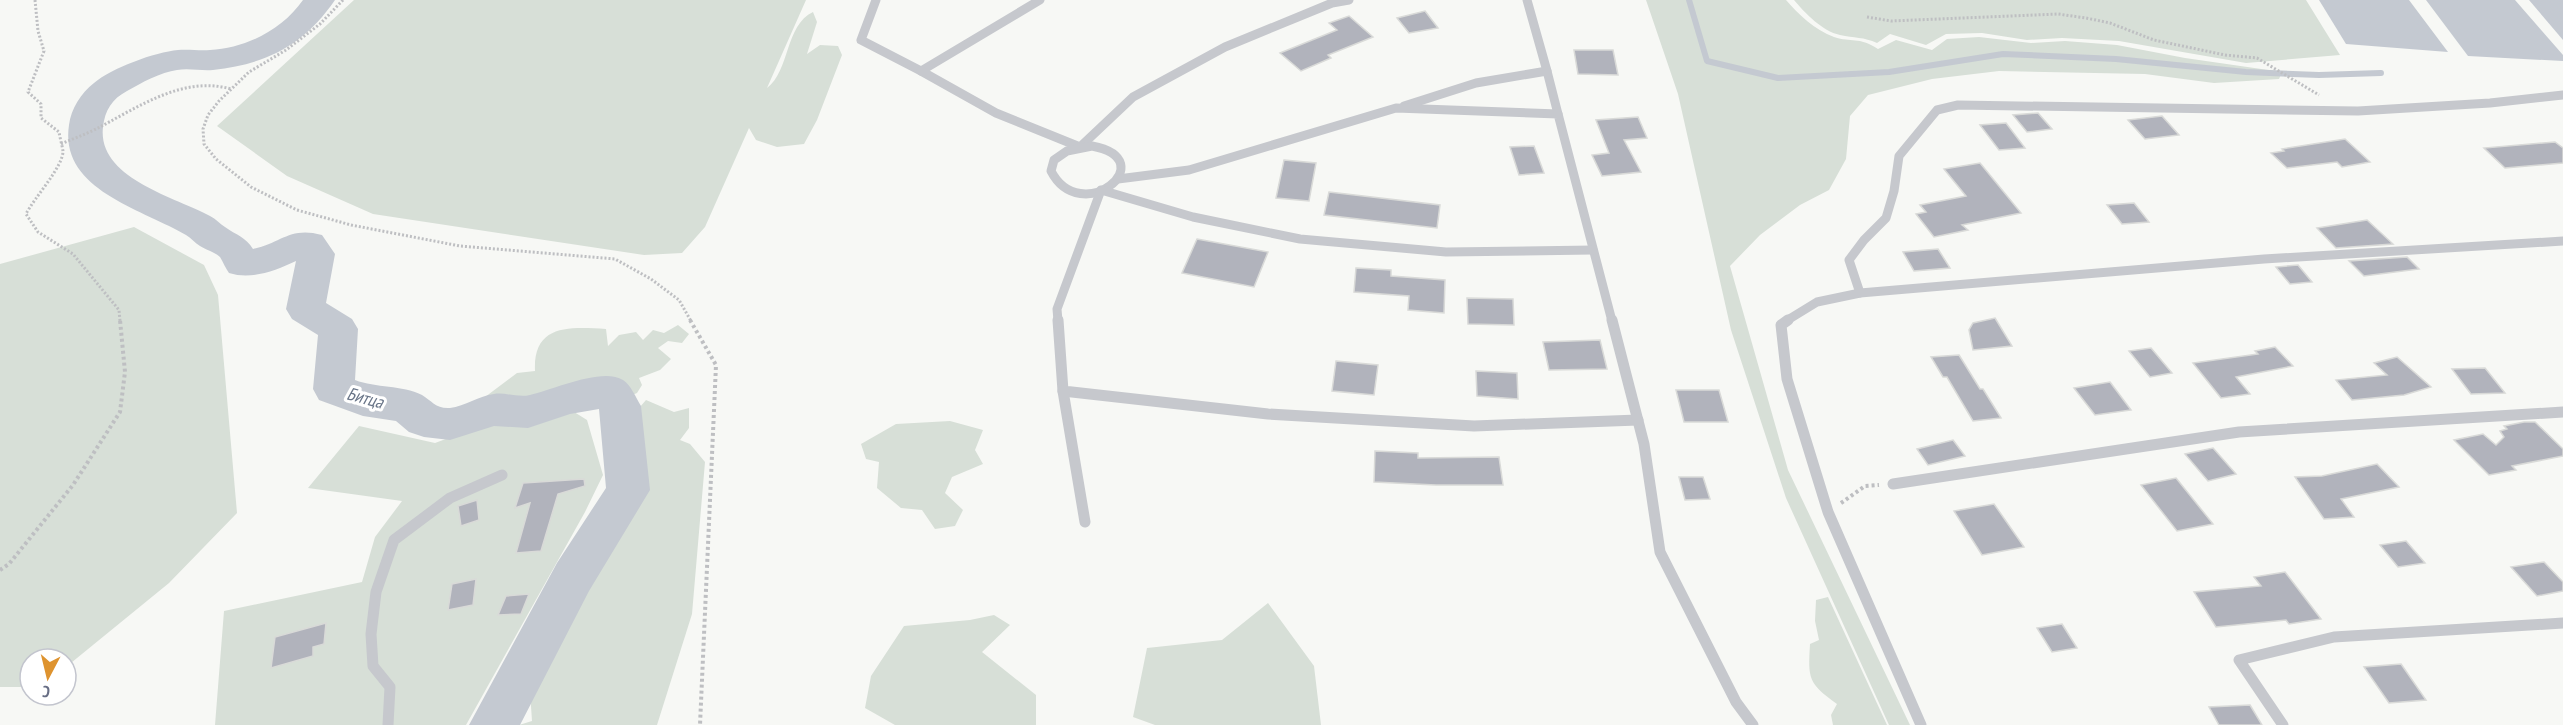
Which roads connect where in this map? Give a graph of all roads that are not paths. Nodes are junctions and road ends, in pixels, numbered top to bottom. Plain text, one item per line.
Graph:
1 (876, 0) edge
2 (1040, 0) edge
3 (1349, 0) edge
4 (1527, 0) edge
5 (921, 71) junction
6 (1546, 71) junction
7 (2563, 94) edge
8 (1396, 108) junction
9 (1558, 114) junction
10 (1080, 147) junction
11 (1119, 179) junction
12 (1101, 190) junction
13 (2563, 241) edge
14 (1593, 250) junction
15 (1860, 293) junction
16 (1063, 391) junction
17 (2563, 412) edge
18 (1638, 420) junction
19 (502, 474) dead end
20 (1893, 484) road end
21 (1085, 522) dead end
22 (2563, 623) edge
23 (388, 725) edge
24 (1753, 725) edge
25 (1921, 725) edge
26 (2283, 725) edge

1 - 5 lane
2 - 5 lane
3 - 10 lane
4 - 6 lane
5 - 10 lane
6 - 8 lane
6 - 9 lane
7 - 15 lane
8 - 9 lane
8 - 11 lane
9 - 14 lane
10 - 11 lane
10 - 12 lane
11 - 12 lane
12 - 14 lane
12 - 16 lane
13 - 15 lane
14 - 18 lane
15 - 25 lane
16 - 18 lane
16 - 21 lane
17 - 20 lane
18 - 24 lane
19 - 23 lane
22 - 26 lane

